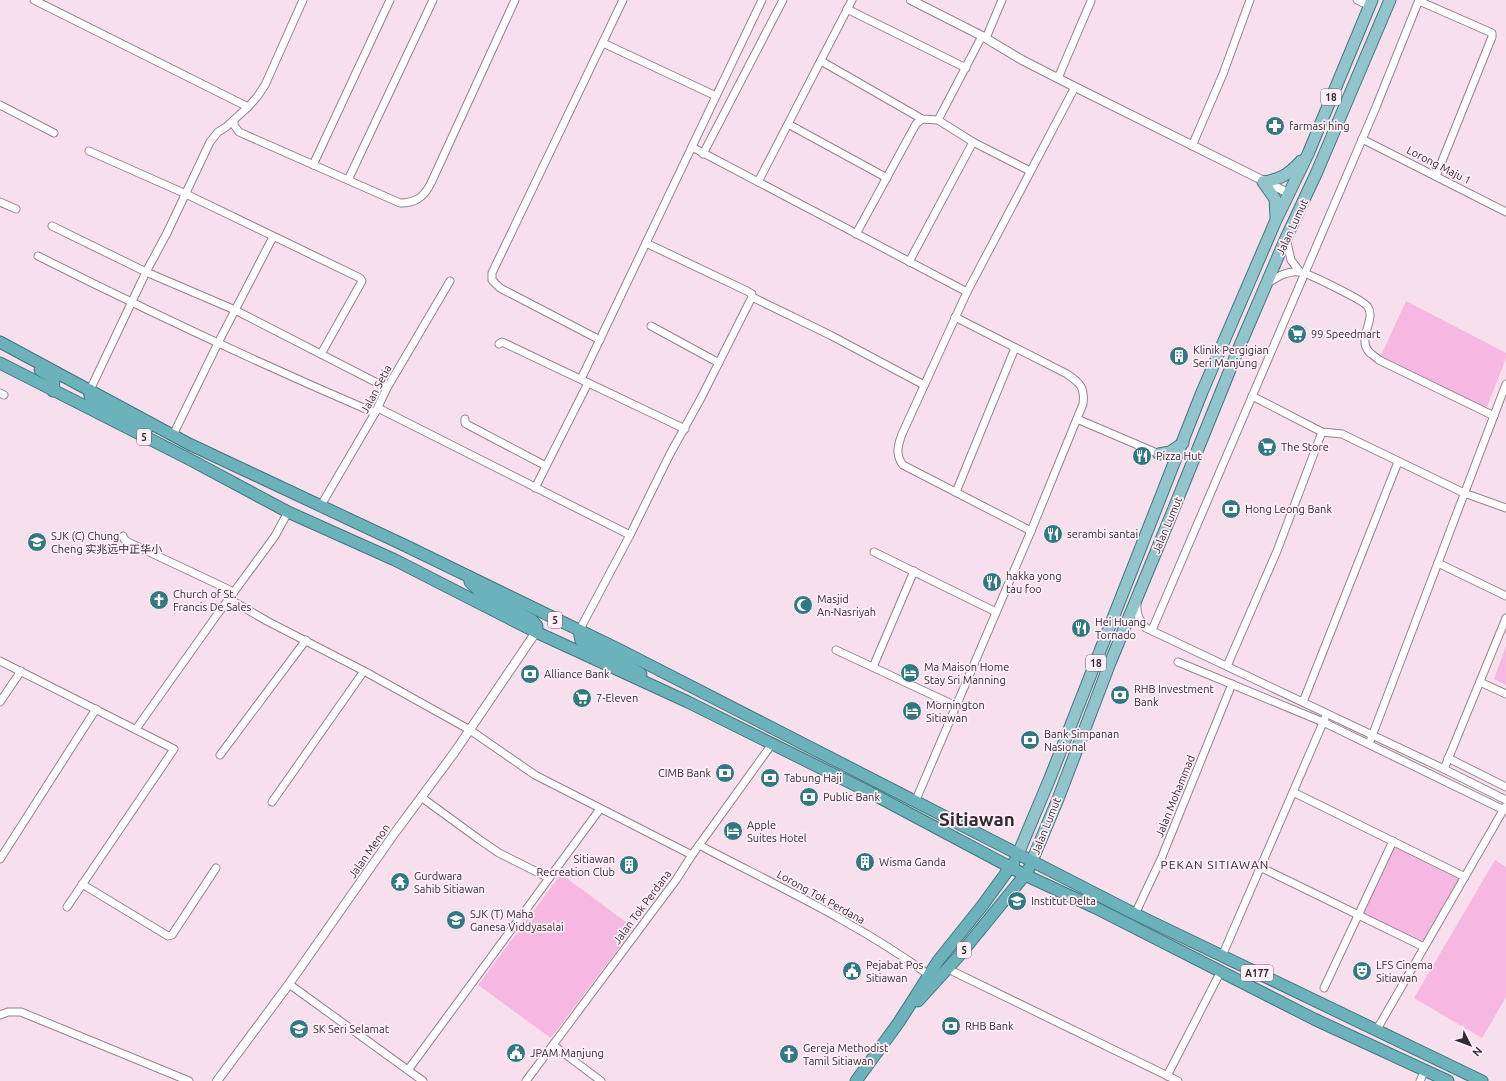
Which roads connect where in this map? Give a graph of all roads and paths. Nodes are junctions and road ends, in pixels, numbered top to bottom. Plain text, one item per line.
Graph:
1 (34, 0) edge
2 (390, 0) edge
3 (433, 0) edge
4 (516, 0) edge
5 (623, 0) edge
6 (762, 0) edge
7 (783, 0) edge
8 (852, 0) edge
9 (911, 0) edge
10 (1002, 0) edge
11 (1250, 0) edge
12 (1357, 0) edge
13 (1390, 0) edge
14 (1419, 0) edge
15 (301, 1) edge
16 (1090, 1) edge
17 (1371, 3) edge
18 (847, 9) junction
19 (984, 37) junction
20 (603, 43) junction
21 (821, 61) junction
22 (966, 68) junction
23 (1058, 78) junction
24 (1075, 87) junction
25 (716, 96) junction
26 (0, 105) edge
27 (248, 107) junction
28 (922, 119) junction
29 (234, 120) junction
30 (938, 120) junction
31 (788, 124) junction
32 (54, 133) dead end
33 (1362, 139) junction
34 (973, 142) junction
35 (1192, 146) junction
36 (692, 147) junction
37 (89, 151) dead end
38 (703, 154) junction
39 (1308, 154) junction
40 (313, 165) junction
41 (1030, 171) junction
42 (1316, 174) junction
43 (1436, 176) junction
44 (887, 178) junction
45 (348, 180) junction
46 (758, 182) junction
47 (1263, 182) junction
48 (1288, 193) junction
49 (186, 194) junction
50 (0, 202) edge
51 (16, 209) dead end
52 (1506, 212) edge
53 (1276, 220) junction
54 (52, 226) dead end
55 (1293, 226) junction
56 (856, 234) junction
57 (274, 237) junction
58 (1286, 238) junction
59 (646, 243) junction
60 (38, 256) dead end
61 (909, 262) junction
62 (146, 272) junction
63 (1302, 273) junction
64 (450, 281) dead end
65 (1266, 284) junction
66 (967, 292) junction
67 (752, 297) junction
68 (131, 303) junction
69 (235, 310) junction
70 (955, 317) junction
71 (1248, 325) junction
72 (651, 326) dead end
73 (600, 340) junction
74 (0, 342) edge
75 (218, 343) junction
76 (499, 344) dead end
77 (1222, 344) junction
78 (1015, 348) junction
79 (0, 350) edge
80 (321, 354) junction
81 (0, 363) edge
82 (719, 363) junction
83 (1228, 376) junction
84 (584, 381) junction
85 (1506, 384) edge
86 (924, 385) junction
87 (387, 388) junction
88 (90, 390) junction
89 (53, 391) junction
90 (1202, 392) junction
91 (1252, 396) junction
92 (376, 411) junction
93 (1494, 416) junction
94 (465, 419) dead end
95 (1077, 419) junction
96 (685, 429) junction
97 (1322, 432) junction
98 (172, 435) junction
99 (1183, 442) junction
100 (189, 444) junction
101 (170, 449) junction
102 (1158, 454) junction
103 (1398, 462) junction
104 (546, 466) junction
105 (1170, 475) junction
106 (535, 488) junction
107 (956, 492) junction
108 (1464, 493) junction
109 (320, 507) junction
110 (1506, 508) edge
111 (288, 512) junction
112 (1031, 531) junction
113 (630, 535) junction
114 (123, 536) dead end
115 (874, 552) dead end
116 (395, 560) junction
117 (1438, 563) junction
118 (914, 571) junction
119 (462, 574) junction
120 (234, 592) junction
121 (1506, 596) edge
122 (1137, 597) junction
123 (230, 599) junction
124 (996, 612) junction
125 (1506, 618) edge
126 (1152, 630) junction
127 (579, 631) junction
128 (536, 632) junction
129 (306, 640) junction
130 (836, 650) dead end
131 (0, 660) edge
132 (1178, 662) dead end
133 (1227, 666) junction
134 (873, 667) junction
135 (21, 671) junction
136 (364, 671) junction
137 (1480, 682) junction
138 (1232, 684) junction
139 (1506, 694) edge
140 (0, 702) edge
141 (688, 702) junction
142 (1303, 702) junction
143 (956, 706) junction
144 (96, 709) junction
145 (1327, 713) junction
146 (1323, 722) junction
147 (136, 729) junction
148 (470, 730) junction
149 (1373, 735) junction
150 (772, 744) junction
151 (1369, 744) junction
152 (220, 755) dead end
153 (1448, 758) junction
154 (1444, 768) junction
155 (1506, 787) edge
156 (1293, 792) junction
157 (422, 797) junction
158 (1506, 800) edge
159 (272, 802) dead end
160 (915, 802) junction
161 (1505, 808) edge
162 (600, 809) junction
163 (1393, 841) junction
164 (700, 845) junction
165 (1018, 854) junction
166 (692, 855) junction
167 (0, 859) edge
168 (1032, 861) junction
169 (1011, 867) junction
170 (1260, 867) junction
171 (216, 868) dead end
172 (1025, 875) junction
173 (1465, 877) junction
174 (549, 878) junction
175 (82, 884) junction
176 (67, 907) dead end
177 (1135, 914) junction
178 (1359, 915) junction
179 (1424, 947) junction
180 (1222, 956) junction
181 (948, 969) junction
182 (1221, 971) junction
183 (929, 975) junction
184 (289, 984) junction
185 (1324, 988) dead end
186 (0, 1015) edge
187 (899, 1022) junction
188 (1376, 1031) junction
189 (553, 1045) junction
190 (408, 1070) junction
191 (1425, 1070) junction
192 (1167, 1076) junction
193 (189, 1081) edge
194 (217, 1081) edge
195 (423, 1081) edge
196 (526, 1081) edge
197 (601, 1081) edge
198 (856, 1081) edge
199 (1178, 1081) edge
200 (1420, 1081) edge
201 (1448, 1081) edge
202 (1482, 1081) edge

1 - 27 street
2 - 40 street
3 - 45 street
4 - 45 street
5 - 20 street
6 - 25 street
7 - 38 street
8 - 18 street
9 - 19 street
10 - 19 street
11 - 35 street
12 - 17 street
13 - 42 main road, Jalan Lumut / 18
14 - 33 street
14 - 43 street
15 - 27 street
16 - 23 street
17 - 39 main road, Jalan Lumut / 18
18 - 21 street
18 - 22 street
19 - 22 street
19 - 23 street
20 - 25 street
20 - 73 street
21 - 28 street
21 - 31 street
22 - 30 street
23 - 24 street
24 - 35 street
24 - 41 street
25 - 36 street
26 - 32 street
27 - 29 street
28 - 30 street
28 - 44 street
29 - 40 street
29 - 49 street
30 - 34 street
31 - 44 street
31 - 46 street
33 - 43 street, Lorong Maju 1
33 - 63 street
34 - 41 street
34 - 61 street
35 - 47 street
36 - 38 street
36 - 59 street
37 - 49 street
38 - 46 street
39 - 47 main road
39 - 48 main road, Jalan Lumut / 18
40 - 45 street
41 - 66 street
42 - 48 main road
42 - 55 main road, Jalan Lumut / 18
43 - 52 street, Lorong Maju 1
44 - 56 street
46 - 56 street
47 - 48 street
47 - 53 main road
48 - 53 main road, Jalan Lumut / 18
48 - 55 main road
49 - 57 street
49 - 62 street
50 - 51 street
53 - 77 main road, Jalan Lumut / 18
54 - 62 street
55 - 58 main road, Jalan Lumut / 18
56 - 61 street
57 - 69 street
57 - 80 street
58 - 63 street
58 - 65 main road, Jalan Lumut / 18
59 - 67 street
59 - 73 street
60 - 68 street
61 - 66 street
62 - 68 street
62 - 69 street
63 - 65 street
63 - 91 street
63 - 93 street
64 - 87 street, Jalan Setia
65 - 71 main road, Jalan Lumut / 18
66 - 70 street
67 - 82 street
67 - 86 street
68 - 75 street
68 - 88 street
69 - 75 street
69 - 80 street
70 - 78 street
70 - 86 street
71 - 77 main road
71 - 83 main road, Jalan Lumut / 18
72 - 82 street
73 - 84 street
74 - 88 highway, 5
75 - 92 street
75 - 98 street
76 - 84 street
77 - 90 main road, Jalan Lumut / 18
78 - 95 street
78 - 107 street
79 - 89 highway
80 - 87 street
81 - 89 highway, 5
82 - 96 street
83 - 90 main road
83 - 122 main road, Jalan Lumut / 18
84 - 96 street
84 - 104 street
85 - 93 street
86 - 107 street
87 - 92 street, Jalan Setia
88 - 98 highway, 5
88 - 101 highway
89 - 101 highway, 5
90 - 99 main road, Jalan Lumut / 18
91 - 97 street
91 - 126 street
92 - 106 street
92 - 109 street, Jalan Setia
93 - 108 street
94 - 104 street
95 - 102 street
95 - 112 street
96 - 113 street
97 - 103 street
97 - 133 street
98 - 100 highway, 5
99 - 102 main road
99 - 105 main road, Jalan Lumut / 18
100 - 109 highway, 5
100 - 111 highway
101 - 111 highway, 5
102 - 105 main road
103 - 108 street
103 - 142 street
104 - 106 street
105 - 165 main road, Jalan Lumut / 18
106 - 113 street
107 - 112 street
108 - 110 street
108 - 117 street
109 - 116 highway
109 - 119 highway, 5
111 - 116 highway, 5
111 - 120 street
112 - 124 street
113 - 127 street
114 - 120 street
115 - 118 street
116 - 128 highway, 5
117 - 121 street
117 - 149 street
118 - 124 street
118 - 134 street
119 - 127 highway, 5
119 - 128 highway
120 - 123 street
122 - 126 street
122 - 168 main road, Jalan Lumut / 18
123 - 129 street
123 - 147 street
124 - 143 street
125 - 137 street
126 - 133 street
127 - 141 highway
127 - 160 highway, 5
128 - 141 highway, 5
128 - 148 street, Jalan Menon
129 - 136 street
129 - 152 street
130 - 134 street
131 - 135 street
132 - 138 street
133 - 142 street
134 - 143 street
135 - 140 street
135 - 144 street
136 - 148 street
136 - 159 street
137 - 139 street
137 - 153 street
138 - 146 street
138 - 177 street, Jalan Mohammad
141 - 150 highway, 5
142 - 145 street
143 - 160 street
144 - 147 street
144 - 167 street
145 - 146 street
145 - 149 street
146 - 151 street
146 - 156 street
147 - 175 street
148 - 157 street, Jalan Menon
148 - 162 street
149 - 151 street
149 - 154 street
150 - 164 street, Jalan Tok Perdana
150 - 169 highway, 5
151 - 161 street
153 - 154 street
153 - 155 street
154 - 158 street
156 - 163 street
156 - 170 street
157 - 174 street
157 - 184 street, Jalan Menon
160 - 165 highway, 5
161 - 173 street
162 - 166 street
162 - 174 street
163 - 173 street
163 - 178 street
164 - 166 street, Jalan Tok Perdana
164 - 183 street, Lorong Tok Perdana
165 - 168 highway, 5
165 - 169 highway, Jalan Lumut / 5
166 - 189 street, Jalan Tok Perdana
168 - 172 highway, Jalan Lumut / 5
168 - 177 highway, A177
169 - 172 highway, 5
169 - 183 highway, Jalan Lumut / 5
170 - 178 street
170 - 180 street
171 - 175 street
172 - 181 highway, Jalan Lumut / 5
172 - 182 highway, A177
173 - 179 street
174 - 190 street
175 - 176 street
177 - 180 highway, A177
178 - 179 street
178 - 185 street
179 - 188 street
180 - 188 highway, A177
181 - 187 highway, Jalan Lumut / 5
181 - 192 street
182 - 191 highway, A177
182 - 192 street
183 - 187 highway, Jalan Lumut / 5
184 - 190 street
184 - 194 street, Jalan Menon
186 - 193 street
187 - 198 highway, Jalan Lumut / 5
188 - 202 highway, A177
189 - 196 street, Jalan Tok Perdana
189 - 197 street
190 - 195 street
191 - 200 street
191 - 201 highway, A177
192 - 199 street

